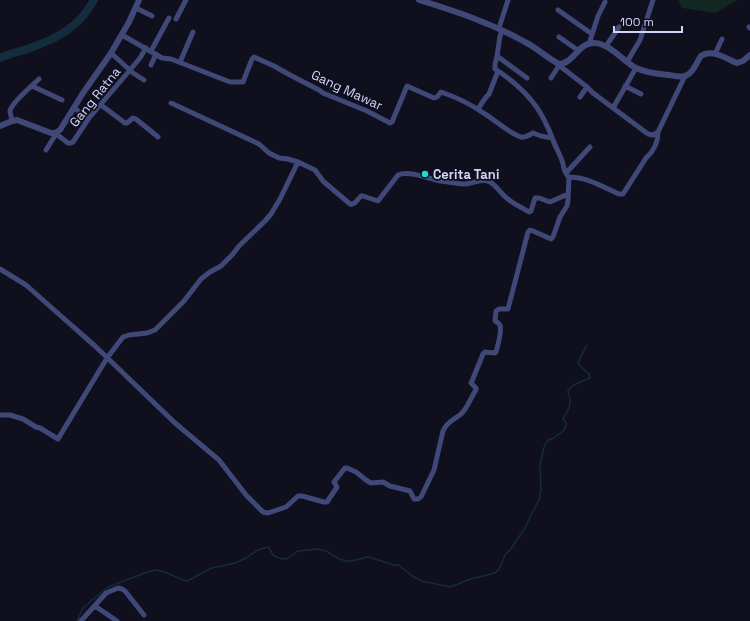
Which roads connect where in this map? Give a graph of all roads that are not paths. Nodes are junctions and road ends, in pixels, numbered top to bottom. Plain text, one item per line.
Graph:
1 (139, 0) edge
2 (186, 0) edge
3 (419, 0) edge
4 (508, 0) edge
5 (653, 0) edge
6 (605, 2) dead end
7 (136, 8) junction
8 (558, 10) dead end
9 (152, 16) dead end
10 (169, 18) dead end
11 (176, 20) dead end
12 (619, 27) dead end
13 (500, 29) junction
14 (193, 32) dead end
15 (592, 34) junction
16 (122, 35) junction
17 (559, 37) dead end
18 (722, 39) dead end
19 (589, 44) junction
20 (606, 46) junction
21 (146, 48) junction
22 (579, 51) junction
23 (111, 53) junction
24 (154, 53) junction
25 (714, 54) junction
26 (750, 55) edge
27 (497, 56) junction
28 (180, 62) junction
29 (627, 62) junction
30 (151, 65) dead end
31 (560, 65) junction
32 (636, 68) junction
33 (130, 70) junction
34 (498, 71) junction
35 (685, 76) junction
36 (528, 78) dead end
37 (551, 78) dead end
38 (39, 79) dead end
39 (144, 80) dead end
40 (32, 86) junction
41 (625, 86) junction
42 (587, 87) junction
43 (641, 94) dead end
44 (580, 97) dead end
45 (62, 100) dead end
46 (170, 103) dead end
47 (101, 105) junction
48 (74, 108) junction
49 (613, 108) junction
50 (478, 109) junction
51 (90, 118) junction
52 (12, 121) junction
53 (0, 126) edge
54 (658, 132) junction
55 (56, 133) junction
56 (158, 137) dead end
57 (552, 138) junction
58 (590, 147) dead end
59 (46, 150) dead end
60 (298, 162) junction
61 (567, 175) junction
62 (568, 194) junction
63 (0, 269) edge
64 (107, 358) junction
65 (0, 415) edge
66 (95, 606) junction
67 (144, 615) dead end
68 (81, 621) edge
69 (117, 621) edge

1 - 7 street
2 - 11 street
3 - 13 street
4 - 13 street
5 - 29 street
6 - 15 street
7 - 9 street
7 - 16 street
8 - 15 street
10 - 24 street
12 - 20 street
13 - 27 street
13 - 31 street
14 - 28 street
15 - 19 street
16 - 21 street, Gang Mawar
16 - 23 street
17 - 22 street
18 - 25 street
19 - 20 street
19 - 22 street
20 - 29 street
21 - 24 street, Gang Mawar
21 - 33 street, Gang Ratna
22 - 31 street
23 - 33 street
23 - 48 street
24 - 28 street, Gang Mawar
24 - 30 street
25 - 26 street
25 - 35 street
27 - 34 street
27 - 36 street
28 - 50 street, Gang Mawar
29 - 32 street
31 - 37 street
31 - 42 street
32 - 35 street
32 - 41 street
33 - 39 street
33 - 47 street, Gang Ratna
34 - 50 street
34 - 57 street
35 - 54 street
38 - 40 street
40 - 45 street
40 - 52 street
41 - 43 street
41 - 49 street
42 - 44 street
42 - 49 street
46 - 60 street
47 - 51 street, Gang Ratna
47 - 56 street
48 - 51 street
48 - 55 street
49 - 54 street
50 - 57 street, Gang Mawar
51 - 55 street, Gang Ratna
52 - 53 street
52 - 55 street
54 - 61 street
55 - 59 street
57 - 61 street
58 - 61 street
60 - 62 street
60 - 64 street
61 - 62 street
62 - 64 street
63 - 64 street
64 - 65 street
66 - 67 street
66 - 68 street
66 - 69 street

